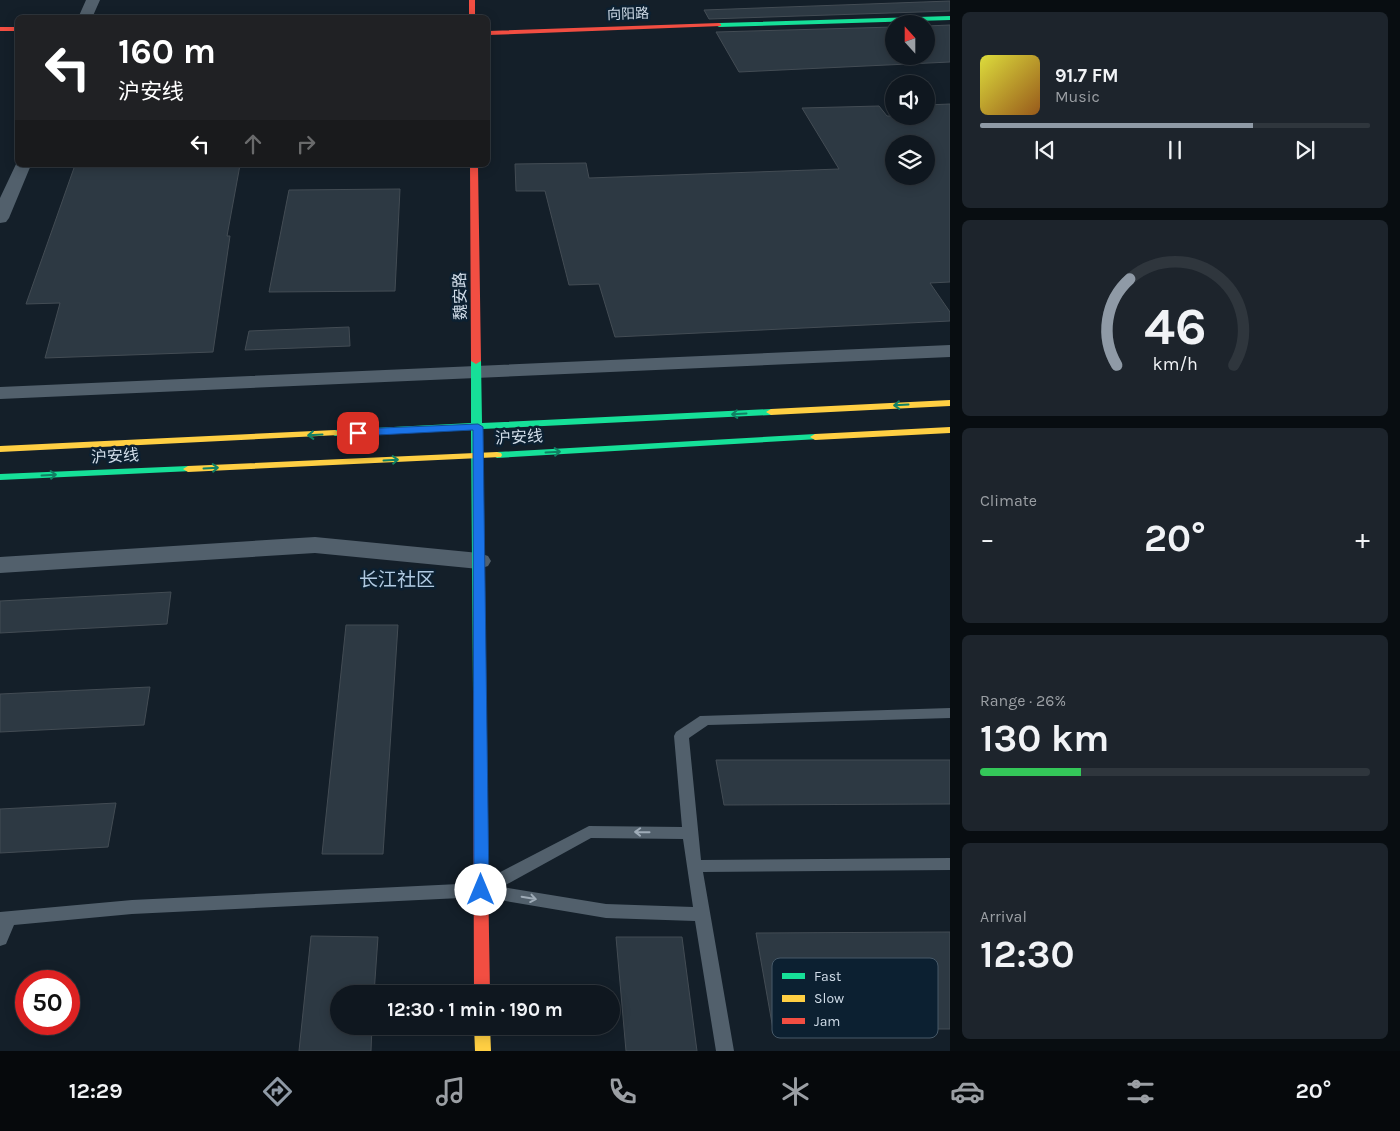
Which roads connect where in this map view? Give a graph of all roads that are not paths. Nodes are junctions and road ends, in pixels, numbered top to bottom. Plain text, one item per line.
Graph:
1 (93, 0) edge
2 (472, 0) edge
3 (86, 15) edge
4 (472, 15) edge
5 (950, 18) edge
6 (0, 29) edge
7 (15, 29) edge
8 (490, 33) edge
9 (22, 167) edge
10 (474, 167) edge
11 (0, 218) edge
12 (950, 351) edge
13 (477, 372) junction
14 (0, 393) edge
15 (950, 403) edge
16 (478, 427) junction
17 (950, 430) edge
18 (0, 449) edge
19 (478, 456) junction
20 (0, 477) edge
21 (479, 561) junction
22 (0, 565) edge
23 (950, 714) edge
24 (690, 833) junction
25 (950, 864) edge
26 (694, 866) junction
27 (481, 890) junction
28 (702, 914) junction
29 (4, 919) edge
30 (0, 939) edge
31 (482, 985) edge
32 (482, 1035) edge
33 (482, 1051) edge
34 (725, 1051) edge

1 - 3 street
2 - 4 main road
5 - 8 main road, 向阳路
6 - 7 main road
9 - 11 street
10 - 13 main road, 魏安路
12 - 13 street
13 - 14 street
13 - 16 main road, 魏安路
15 -> 16 main road, 沪安线
16 -> 18 main road, 沪安线
16 - 19 main road, 魏安路
19 -> 17 main road, 沪安线
20 -> 19 main road, 沪安线
19 - 21 main road, 魏安路
21 - 22 street
21 - 27 main road, 魏安路
23 - 24 lane
24 - 26 lane
24 -> 27 lane
25 - 26 lane
26 - 28 lane
27 -> 28 lane
27 - 29 lane
27 - 31 main road, 魏安路
28 - 34 lane
29 - 30 lane
32 - 33 main road

